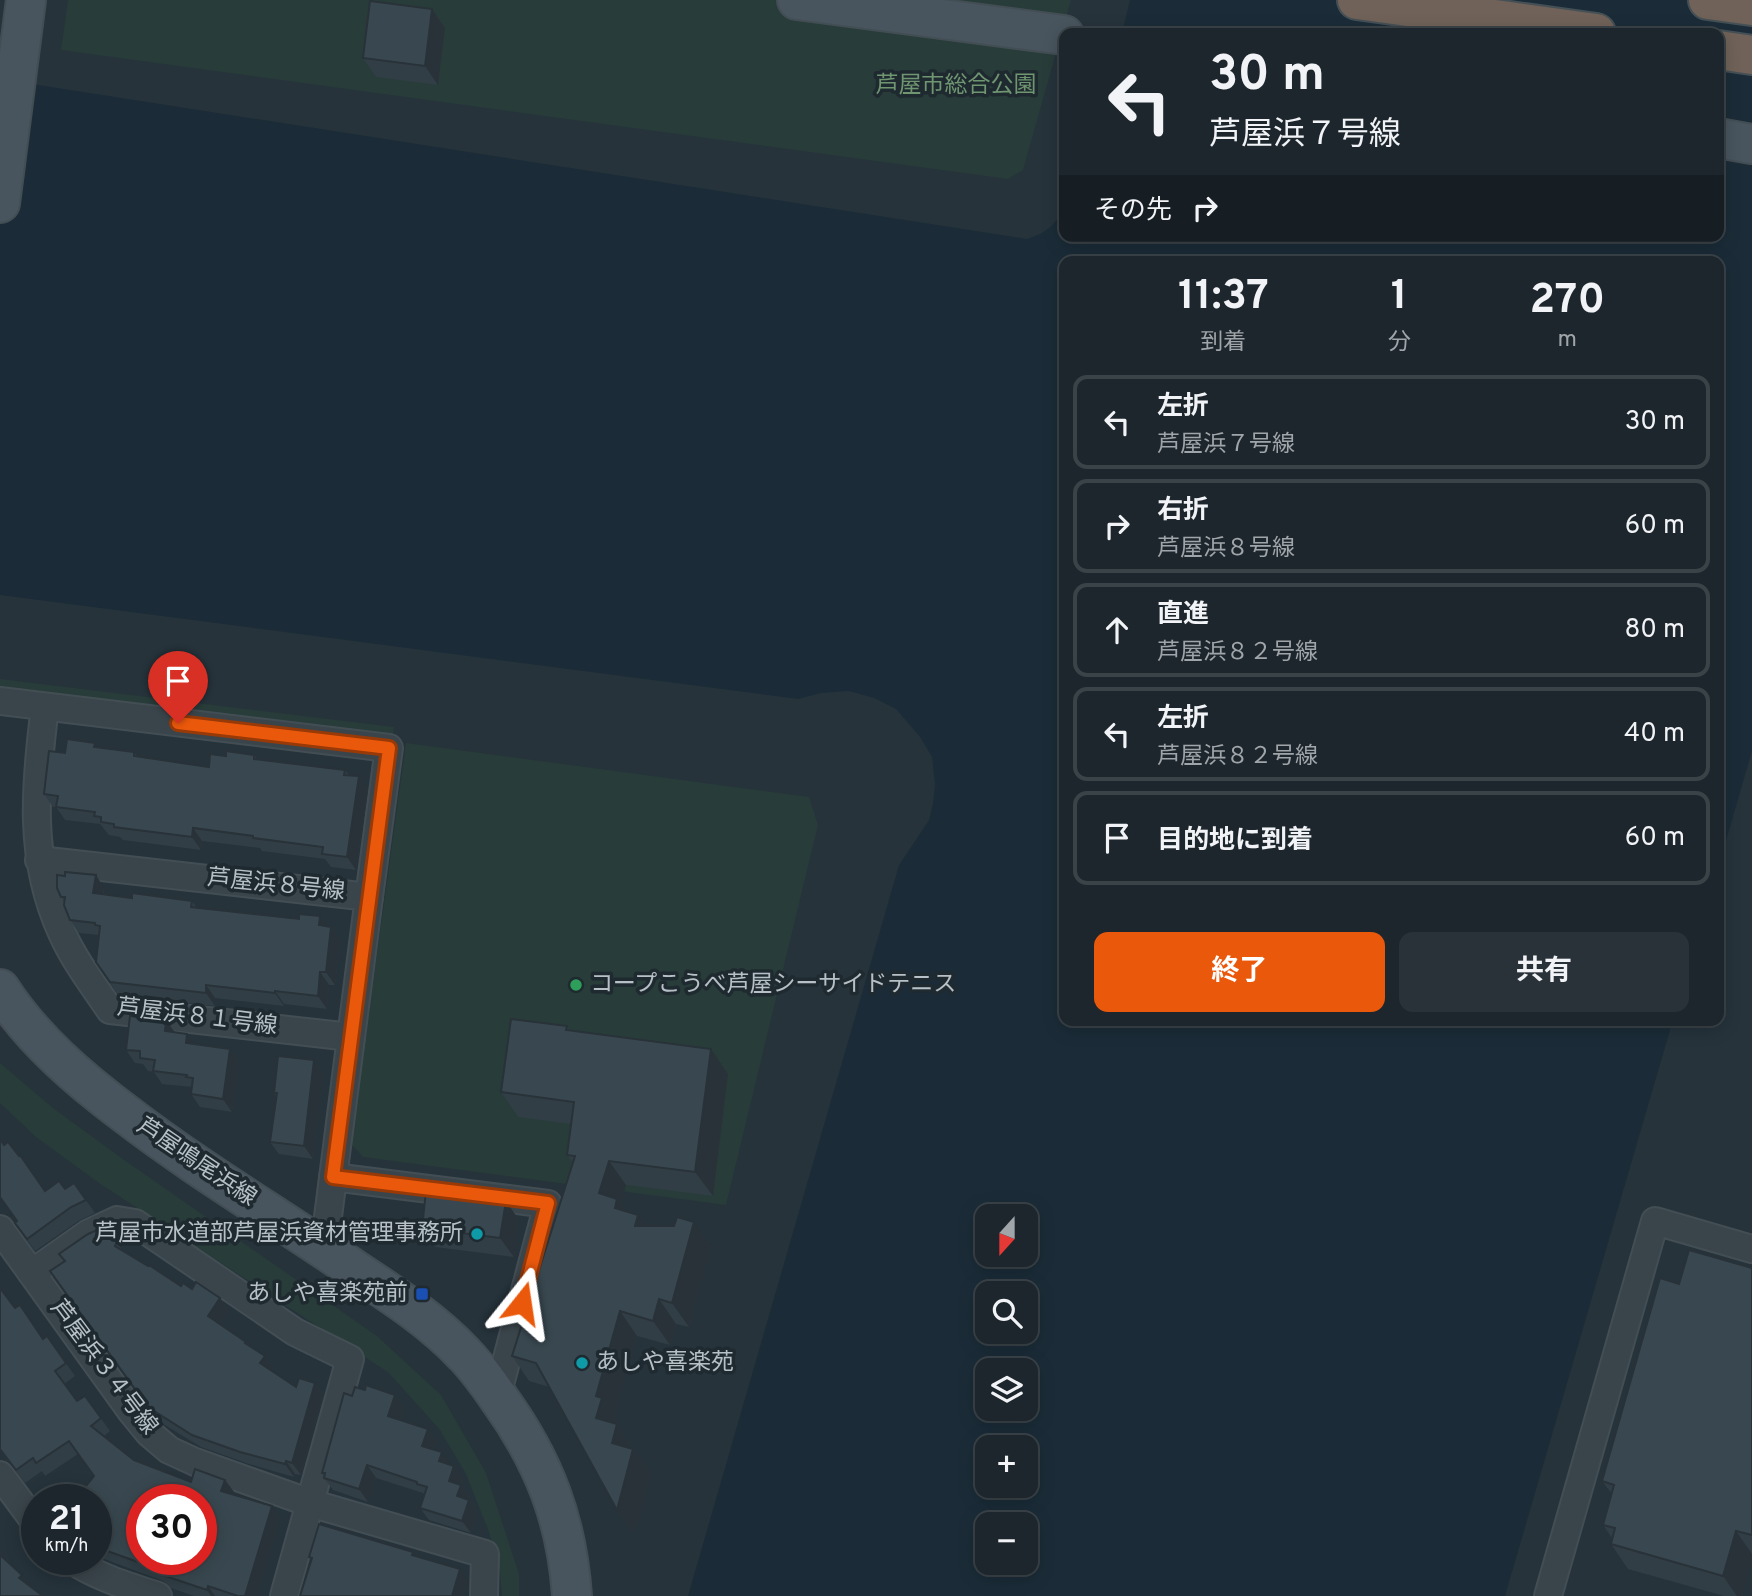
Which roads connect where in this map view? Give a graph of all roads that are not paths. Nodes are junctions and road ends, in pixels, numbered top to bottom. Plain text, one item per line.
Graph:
1 (797, 0) edge
2 (1357, 0) edge
3 (1708, 0) edge
4 (25, 2) edge
5 (1752, 6) edge
6 (1560, 28) edge
7 (1059, 35) edge
8 (1724, 51) edge
9 (1752, 55) edge
10 (1724, 139) edge
11 (1752, 144) edge
12 (0, 203) edge
13 (0, 701) edge
14 (46, 707) junction
15 (39, 860) junction
16 (369, 897) junction
17 (0, 989) edge
18 (351, 1037) junction
19 (333, 1177) junction
20 (0, 1229) edge
21 (324, 1248) junction
22 (1752, 1249) edge
23 (32, 1273) junction
24 (498, 1396) junction
25 (0, 1475) edge
26 (21, 1503) edge
27 (310, 1503) junction
28 (98, 1575) edge
29 (158, 1596) edge
30 (284, 1596) edge
31 (484, 1596) edge
32 (572, 1596) edge
33 (1548, 1596) edge

1 - 7 main road
2 - 6 highway
3 - 5 highway
4 - 12 main road
8 - 9 highway
10 - 11 main road
13 - 14 street
14 - 15 street, 芦屋浜８１号線
14 - 16 street
15 - 16 street, 芦屋浜８号線
15 - 18 street, 芦屋浜８１号線
16 - 18 street, 芦屋浜８号線
17 - 21 main road, 芦屋鳴尾浜線
18 - 19 street, 芦屋浜８号線
19 - 21 street, 芦屋浜８号線
19 - 24 street
20 - 23 street, 芦屋浜３４号線
21 - 24 main road, 芦屋鳴尾浜線
22 - 33 street
23 - 27 street, 芦屋浜３４号線
23 - 27 street
24 - 32 main road, 芦屋鳴尾浜線
25 - 26 street
27 - 30 street
27 - 31 street, 芦屋浜３４号線
28 - 29 street

